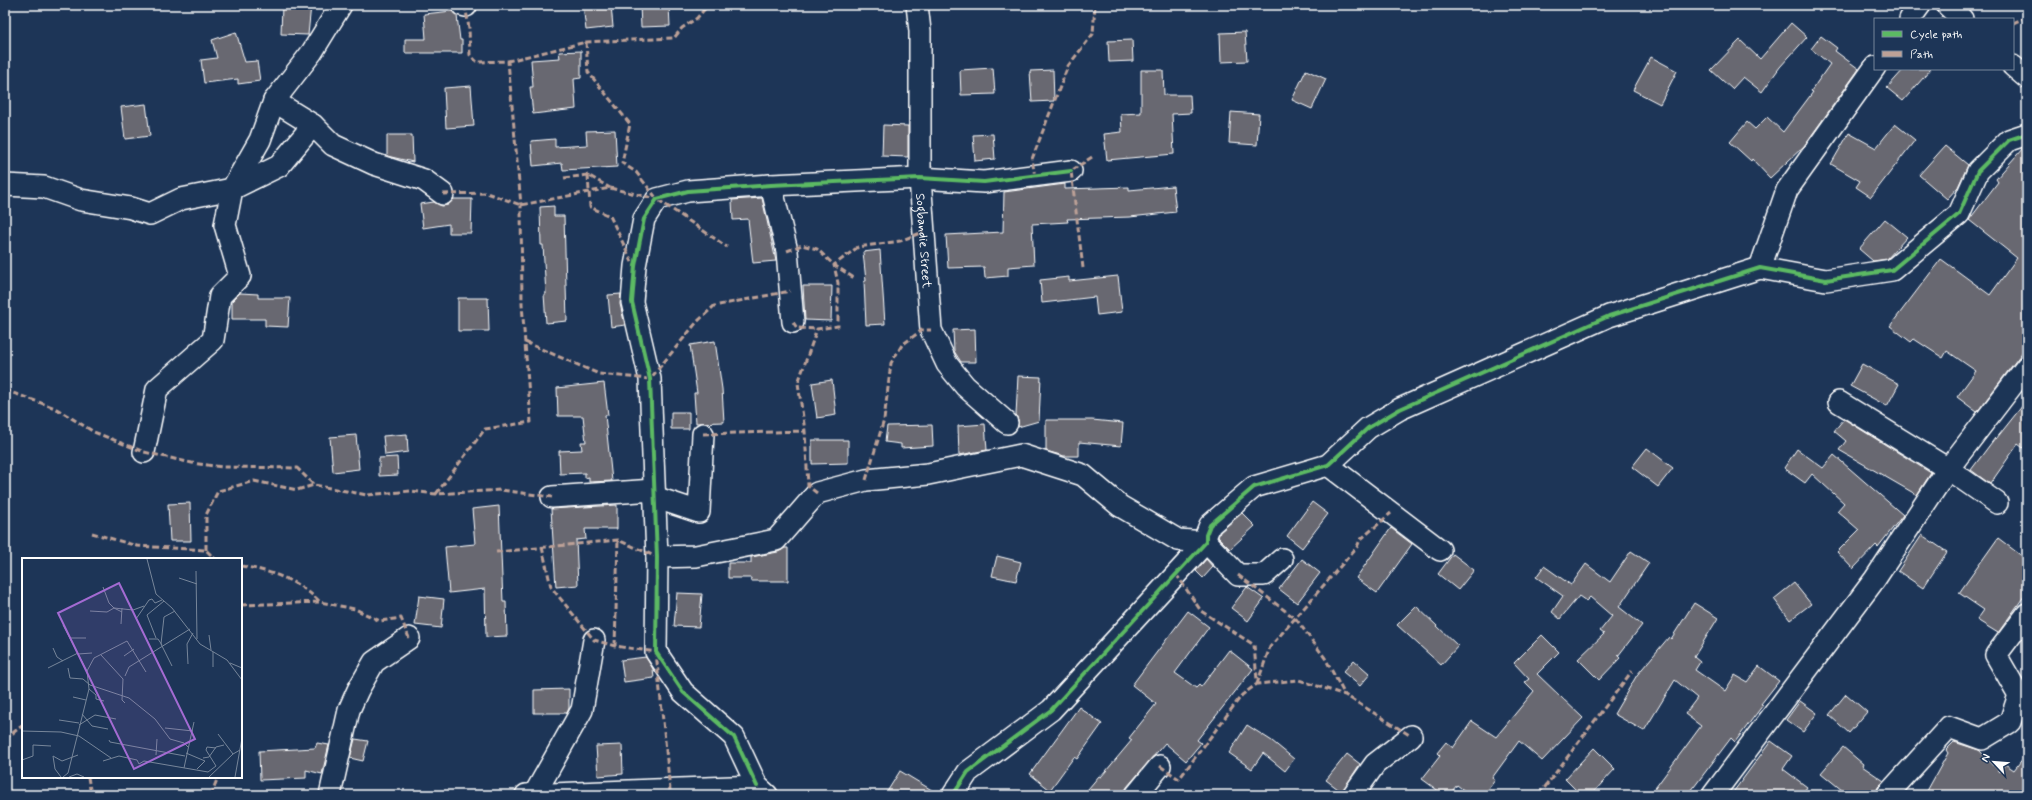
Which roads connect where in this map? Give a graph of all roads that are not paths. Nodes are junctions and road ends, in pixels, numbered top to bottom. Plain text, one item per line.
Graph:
1 (341, 5) edge
2 (917, 5) edge
3 (1920, 5) edge
4 (1948, 5) edge
5 (1911, 18) edge
6 (1961, 18) edge
7 (2014, 67) edge
8 (1874, 68) edge
9 (2027, 78) edge
10 (274, 101) junction
11 (313, 125) junction
12 (2027, 134) edge
13 (1072, 171) dead end
14 (920, 178) junction
15 (5, 185) edge
16 (771, 185) junction
17 (232, 188) junction
18 (443, 194) dead end
19 (1760, 268) junction
20 (793, 322) dead end
21 (2027, 366) edge
22 (1839, 402) dead end
23 (1007, 423) dead end
24 (702, 434) dead end
25 (144, 452) dead end
26 (1328, 465) junction
27 (1948, 469) junction
28 (654, 494) junction
29 (552, 497) dead end
30 (1997, 503) dead end
31 (1206, 542) junction
32 (1440, 550) dead end
33 (657, 556) junction
34 (1282, 559) dead end
35 (2027, 614) edge
36 (408, 638) dead end
37 (594, 640) dead end
38 (1411, 736) dead end
39 (1160, 766) dead end
40 (762, 791) edge
41 (330, 795) edge
42 (526, 795) edge
43 (534, 795) edge
44 (953, 795) edge
45 (1136, 795) edge
46 (1354, 795) edge
47 (1713, 795) edge
48 (1887, 795) edge

1 - 10 street
2 - 14 street, Sogbandie Street
3 - 5 street
4 - 6 street
7 - 9 street
8 - 19 street
10 - 11 street
10 - 17 street
11 - 17 street
11 - 18 street
12 - 19 street
13 - 14 street
14 - 16 street
14 - 23 street, Sogbandie Street
15 - 17 street
16 - 20 street
16 - 28 street
17 - 25 street
19 - 26 street
21 - 27 street
22 - 27 street
24 - 28 street
26 - 31 street
26 - 32 street
27 - 30 street
27 - 47 street
28 - 29 street
28 - 33 street
31 - 33 street
31 - 34 street
31 - 44 street
33 - 40 street
35 - 48 street
36 - 41 street
37 - 43 street
38 - 46 street
39 - 45 street
40 - 43 street
42 - 43 street

